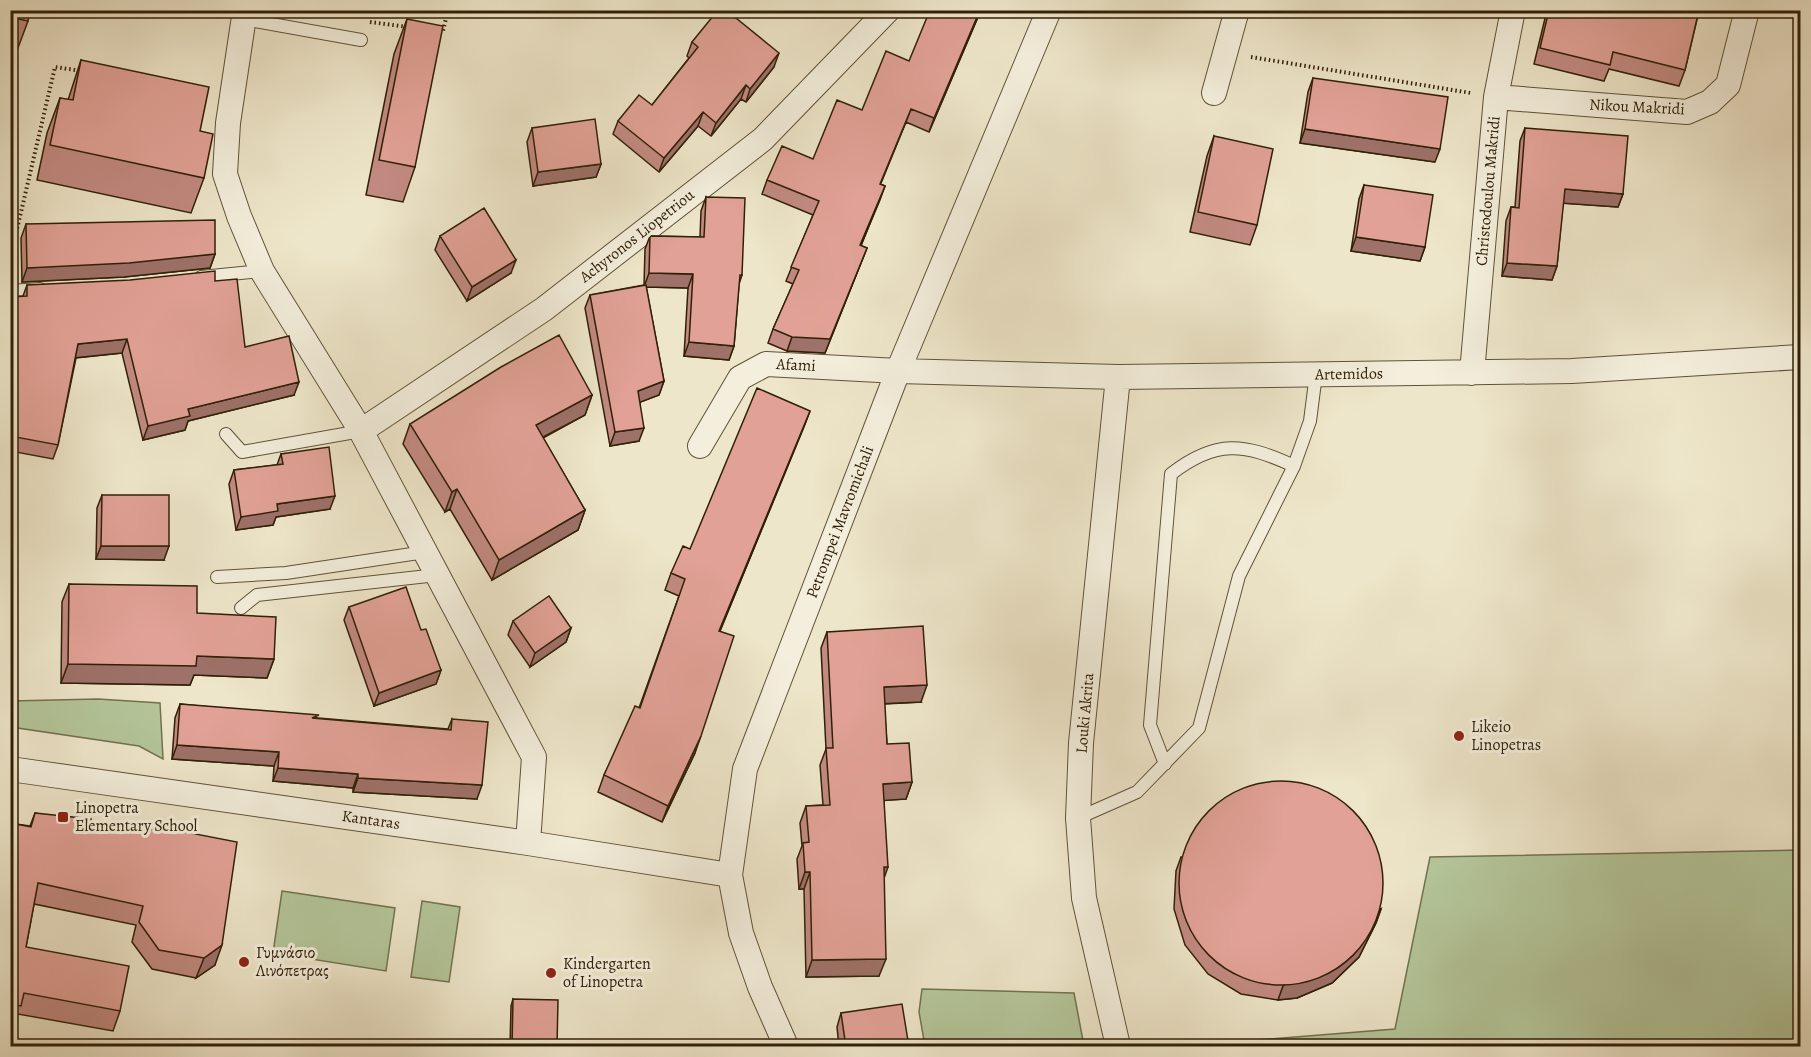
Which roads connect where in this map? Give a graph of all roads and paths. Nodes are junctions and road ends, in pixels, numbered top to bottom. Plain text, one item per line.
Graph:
1 (448, 10) edge
2 (888, 10) edge
3 (1049, 10) edge
4 (1237, 10) edge
5 (1513, 10) edge
6 (1747, 10) edge
7 (244, 15) edge
8 (410, 27) edge
9 (432, 30) edge
10 (361, 40) joint
11 (1225, 53) junction
12 (89, 72) edge
13 (1214, 93) dead end
14 (1496, 97) junction
15 (10, 259) edge
16 (262, 271) junction
17 (182, 279) edge
18 (56, 289) edge
19 (10, 291) edge
20 (1800, 357) edge
21 (898, 371) junction
22 (1472, 373) junction
23 (1316, 375) junction
24 (1118, 377) junction
25 (361, 431) junction
26 (226, 434) dead end
27 (700, 446) dead end
28 (1294, 466) junction
29 (425, 552) junction
30 (437, 575) junction
31 (218, 577) dead end
32 (242, 608) dead end
33 (1165, 764) junction
34 (10, 769) edge
35 (1078, 818) junction
36 (528, 843) junction
37 (730, 875) junction
38 (786, 1047) edge
39 (1118, 1047) edge

1 - 9 path
2 - 25 street, Achyronos Liopetriou
3 - 21 street, Petrompei Mavromichali
4 - 11 street
5 - 14 street, Christodoulou Makridi
6 - 14 street, Nikou Makridi
7 - 10 lane
7 - 16 street
8 - 10 path
11 - 13 street
11 - 14 path
12 - 15 path
14 - 22 street, Christodoulou Makridi
16 - 17 lane
16 - 25 street
18 - 19 lane
20 - 22 street, Artemidos
21 - 24 street, Artemidos
21 - 27 street, Afami
21 - 37 street, Petrompei Mavromichali
22 - 23 street, Artemidos
23 - 24 street, Artemidos
23 - 28 lane
24 - 35 street, Louki Akrita
25 - 26 lane
25 - 29 street
28 - 33 lane
28 - 33 lane
29 - 30 street
29 - 31 lane
30 - 32 lane
30 - 36 street
33 - 35 lane
34 - 36 street, Kantaras
35 - 39 street, Louki Akrita
36 - 37 street, Kantaras
37 - 38 street, Petrompei Mavromichali

